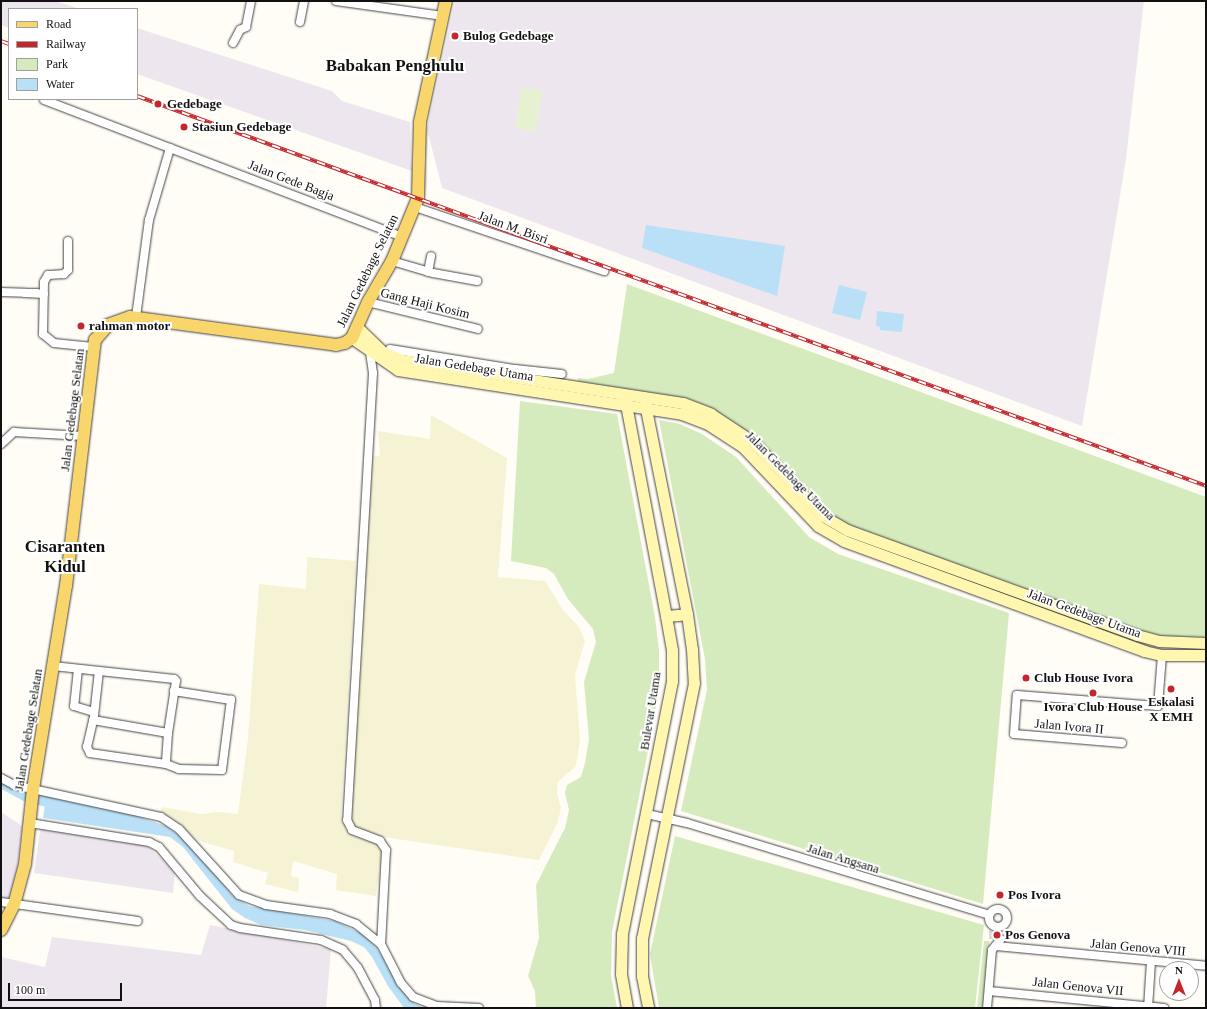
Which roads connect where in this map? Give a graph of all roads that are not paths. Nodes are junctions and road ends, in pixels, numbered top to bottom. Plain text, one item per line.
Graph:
1 (251, 1) edge
2 (304, 1) edge
3 (336, 1) edge
4 (446, 1) edge
5 (443, 16) junction
6 (300, 22) dead end
7 (233, 43) dead end
8 (44, 100) dead end
9 (170, 148) junction
10 (415, 207) junction
11 (403, 237) junction
12 (68, 241) dead end
13 (431, 256) dead end
14 (392, 261) junction
15 (604, 271) dead end
16 (428, 272) junction
17 (477, 281) dead end
18 (1, 292) edge
19 (40, 294) junction
20 (368, 302) junction
21 (136, 317) junction
22 (478, 329) dead end
23 (354, 332) junction
24 (93, 347) junction
25 (390, 349) dead end
26 (370, 352) junction
27 (438, 361) junction
28 (562, 374) dead end
29 (467, 375) junction
30 (644, 398) junction
31 (625, 400) junction
32 (646, 410) junction
33 (83, 436) junction
34 (1, 444) edge
35 (846, 536) junction
36 (687, 614) junction
37 (666, 616) junction
38 (1088, 624) junction
39 (1206, 643) edge
40 (1206, 654) edge
41 (1162, 655) junction
42 (53, 666) junction
43 (78, 669) junction
44 (99, 671) junction
45 (174, 691) junction
46 (94, 712) junction
47 (93, 720) junction
48 (168, 733) junction
49 (1122, 743) dead end
50 (166, 764) junction
51 (1, 778) edge
52 (33, 791) junction
53 (647, 814) junction
54 (30, 820) junction
55 (669, 820) junction
56 (1, 902) edge
57 (14, 905) junction
58 (989, 915) junction
59 (138, 921) dead end
60 (1, 930) edge
61 (996, 936) junction
62 (381, 944) junction
63 (1151, 962) junction
64 (1206, 966) edge
65 (989, 990) junction
66 (1148, 1007) edge
67 (376, 1008) edge
68 (479, 1008) edge
69 (627, 1008) edge
70 (648, 1008) edge
71 (987, 1008) edge
72 (1164, 1008) edge

1 - 7 street
2 - 6 street
3 - 5 street
4 - 5 main road, Jalan Gedebage Selatan
5 - 10 main road, Jalan Gedebage Selatan
8 - 9 street, Jalan Gede Bagja
9 - 11 street, Jalan Gede Bagja
9 - 21 street
10 - 11 main road, Jalan Gedebage Selatan
10 - 15 street, Jalan M. Bisri
11 - 14 main road, Jalan Gedebage Selatan
12 - 19 street
13 - 16 street
14 - 16 street
14 - 20 main road, Jalan Gedebage Selatan
16 - 17 street
18 - 19 street
19 - 24 street
20 - 22 street, Gang Haji Kosim
20 - 23 main road, Jalan Gedebage Selatan
21 - 23 main road, Jalan Gedebage Selatan
21 - 24 main road, Jalan Gedebage Selatan
23 - 26 main road, Jalan Gedebage Utama
23 - 27 main road, Jalan Gedebage Utama
24 - 33 main road, Jalan Gedebage Selatan
25 - 27 street
26 - 29 main road, Jalan Gedebage Utama
26 - 62 street
27 - 28 street
27 - 29 main road, Jalan Gedebage Utama
29 - 31 main road, Jalan Gedebage Utama
30 - 31 main road, Jalan Gedebage Utama
30 - 32 main road
30 - 35 main road, Jalan Gedebage Utama
31 - 32 main road, Jalan Gedebage Utama
31 - 37 main road, Bulevar Utama
32 - 35 main road, Jalan Gedebage Utama
32 - 36 main road
33 - 34 street
33 - 42 main road, Jalan Gedebage Selatan
35 - 38 main road, Jalan Gedebage Utama
36 - 37 main road
36 - 55 main road
37 - 53 main road, Bulevar Utama
38 - 39 main road, Jalan Gedebage Utama
38 - 41 main road, Jalan Gedebage Utama
40 - 41 main road, Jalan Gedebage Utama
41 - 49 street, Jalan Ivora II
42 - 43 street
42 - 52 main road, Jalan Gedebage Selatan
43 - 44 street
43 - 46 street
44 - 45 street
44 - 46 street
45 - 48 street
45 - 50 street
46 - 47 street
47 - 48 street
47 - 50 street
48 - 50 street
51 - 52 street
52 - 54 main road, Jalan Gedebage Selatan
52 - 62 street
53 - 55 street, Jalan Angsana
53 - 69 main road, Bulevar Utama
54 - 57 main road, Jalan Gedebage Selatan
54 - 67 street
55 - 58 street, Jalan Angsana
55 - 70 main road
56 - 57 street
57 - 59 street
57 - 60 main road, Jalan Gedebage Selatan
58 - 61 street
58 - 61 street
61 - 63 street, Jalan Genova VIII
61 - 65 street
62 - 68 street
63 - 64 street, Jalan Genova VIII
63 - 66 street
65 - 66 street, Jalan Genova VII
65 - 71 street
66 - 72 street, Jalan Genova VII

